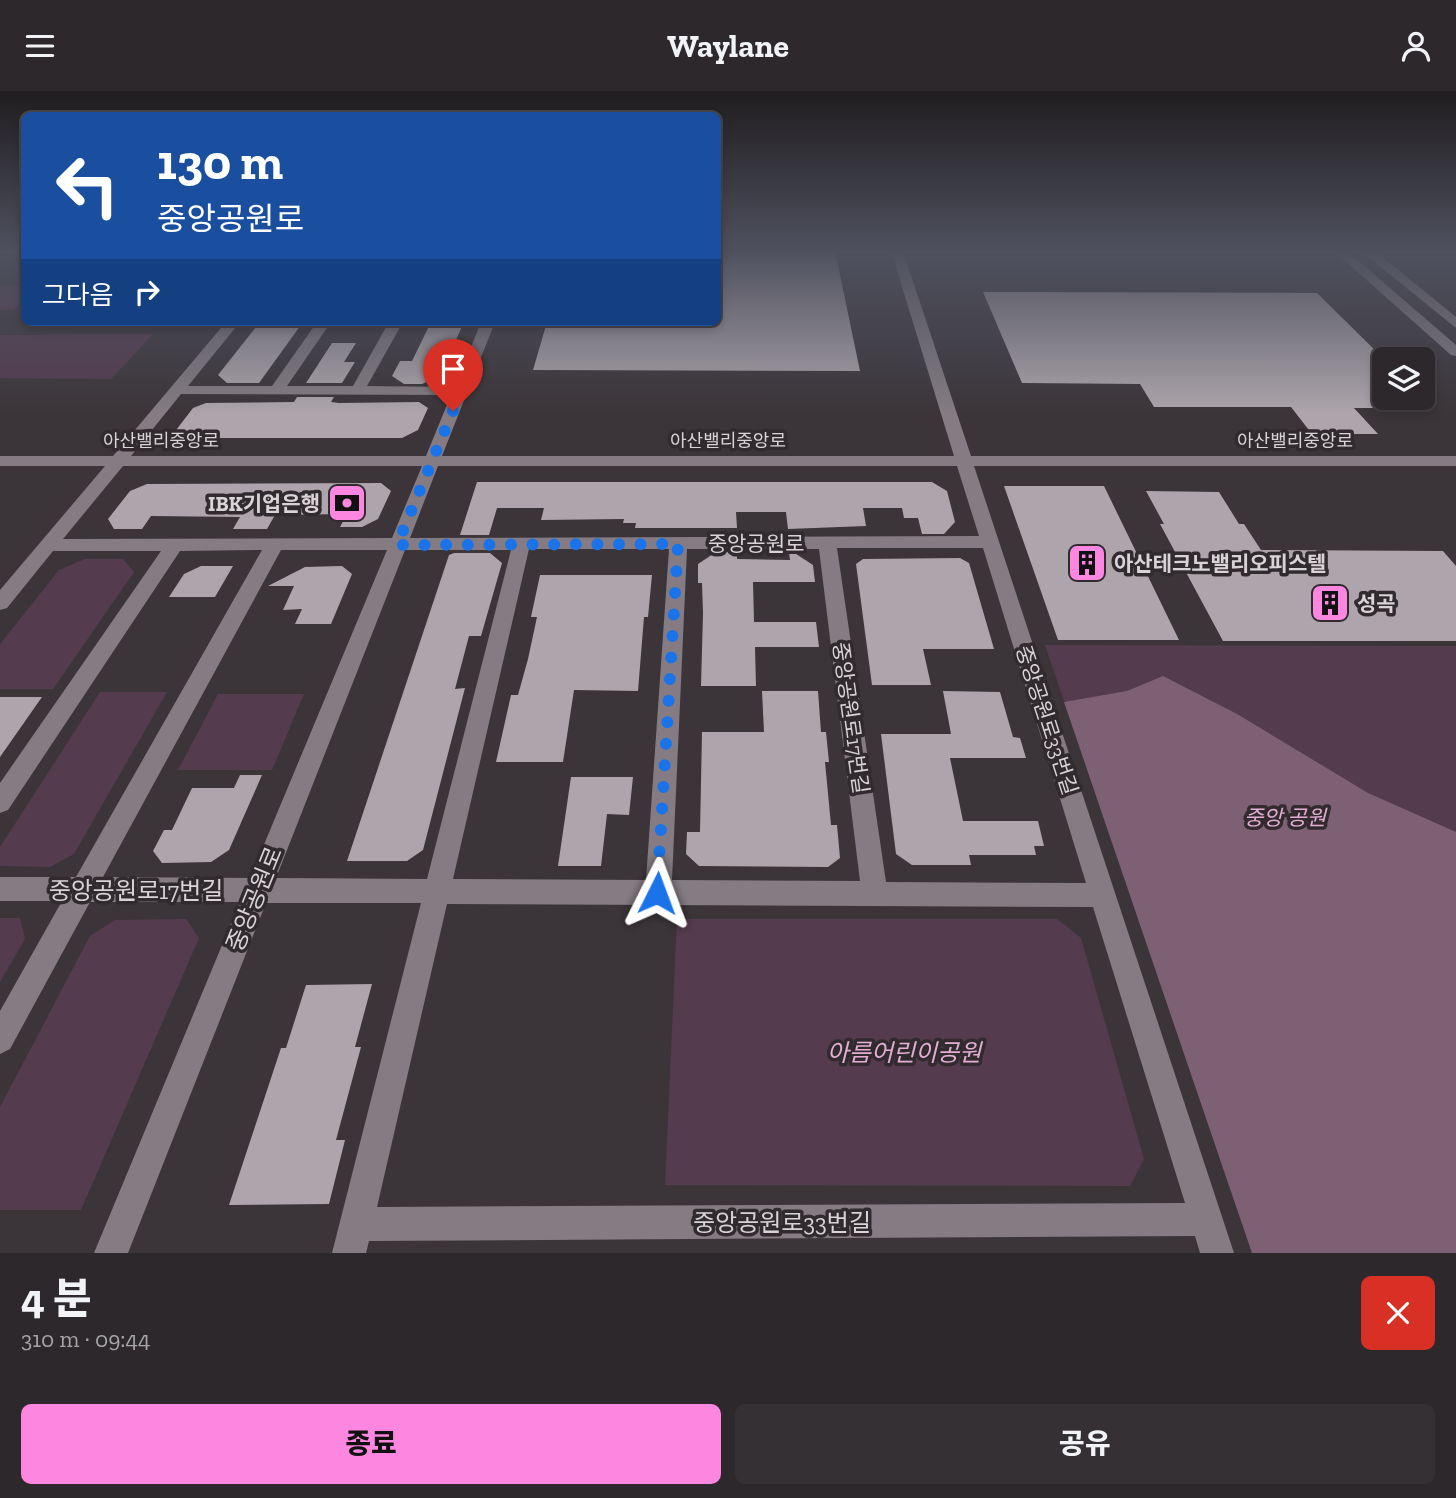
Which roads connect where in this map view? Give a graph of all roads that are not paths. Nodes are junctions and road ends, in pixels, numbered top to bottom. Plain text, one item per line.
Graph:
1 (915, 305) edge
2 (1402, 305) edge
3 (1433, 305) edge
4 (1456, 324) edge
5 (230, 326) edge
6 (321, 326) edge
7 (394, 326) edge
8 (486, 326) edge
9 (1456, 352) edge
10 (177, 390) junction
11 (277, 390) junction
12 (358, 390) junction
13 (460, 391) junction
14 (432, 459) junction
15 (0, 461) edge
16 (118, 461) junction
17 (965, 461) junction
18 (1456, 461) edge
19 (990, 542) junction
20 (827, 543) junction
21 (678, 544) junction
22 (48, 545) junction
23 (397, 545) junction
24 (521, 545) junction
25 (174, 546) junction
26 (274, 546) junction
27 (0, 603) edge
28 (0, 803) edge
29 (0, 890) edge
30 (83, 890) junction
31 (257, 891) junction
32 (439, 892) junction
33 (657, 893) junction
34 (875, 894) junction
35 (1103, 895) junction
36 (0, 1039) edge
37 (1207, 1219) junction
38 (353, 1239) edge
39 (110, 1253) edge
40 (1217, 1253) edge

1 - 17 street, 중앙공원로33번길
2 - 9 street
3 - 4 street
5 - 10 street
6 - 11 street
7 - 12 street
8 - 13 street, 중앙공원로
10 - 11 street
10 - 16 street
11 - 12 street
12 - 13 street
13 - 14 street, 중앙공원로
14 - 16 street, 아산밸리중앙로
14 - 17 street, 아산밸리중앙로
14 - 23 street, 중앙공원로
15 - 16 street, 아산밸리중앙로
16 - 22 street
17 - 18 street, 아산밸리중앙로
17 - 19 street, 중앙공원로33번길
19 - 20 street, 중앙공원로
19 - 35 street, 중앙공원로33번길
20 - 21 street, 중앙공원로
20 - 34 street, 중앙공원로17번길
21 - 24 street, 중앙공원로
21 - 33 street
22 - 25 street
22 - 27 street
23 - 24 street, 중앙공원로
23 - 26 street
23 - 31 street, 중앙공원로
24 - 32 street
25 - 26 street
25 - 28 street
26 - 30 street
29 - 30 street, 중앙공원로17번길
30 - 31 street, 중앙공원로17번길
30 - 36 street
31 - 32 street, 중앙공원로17번길
31 - 39 street, 중앙공원로
32 - 33 street, 중앙공원로17번길
32 - 38 street, 중앙공원로33번길
33 - 34 street, 중앙공원로17번길
34 - 35 street, 중앙공원로17번길
35 - 37 street, 중앙공원로33번길
37 - 38 street, 중앙공원로33번길
37 - 40 street, 중앙공원로33번길

